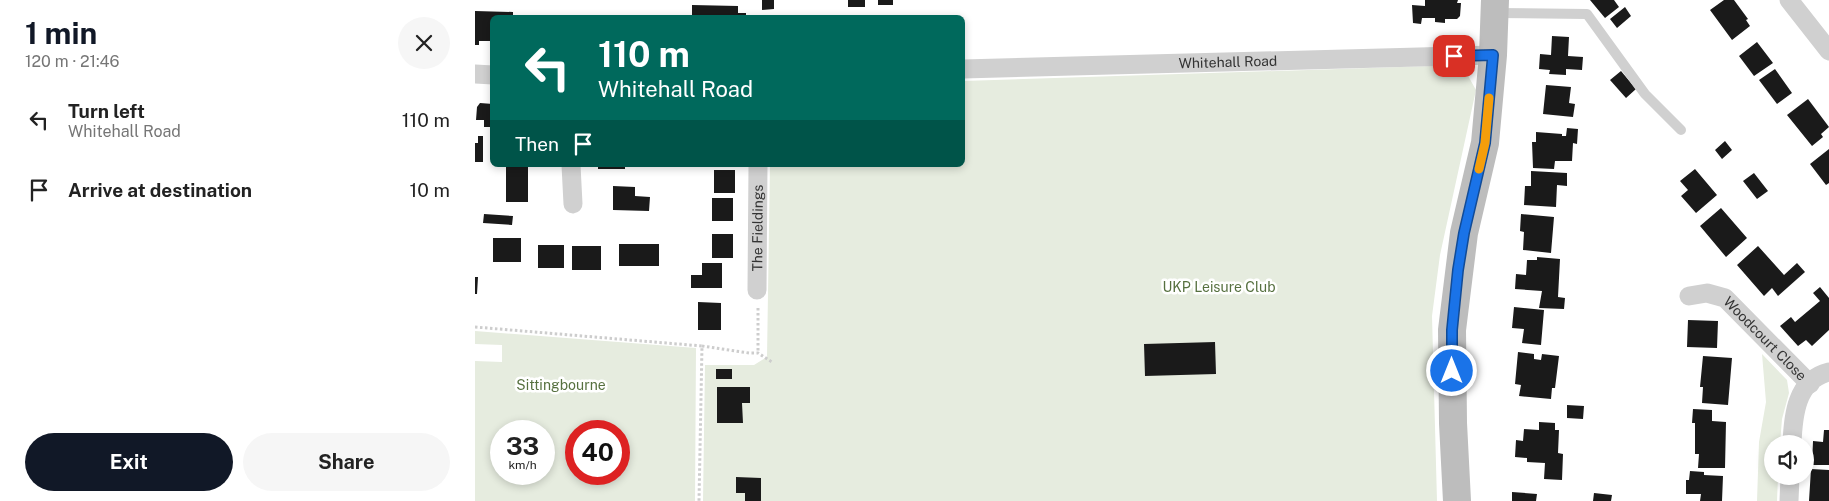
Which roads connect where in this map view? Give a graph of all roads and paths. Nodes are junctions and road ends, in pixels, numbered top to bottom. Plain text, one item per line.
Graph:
1 (1789, 0) edge
2 (1494, 6) edge
3 (1829, 50) edge
4 (1493, 55) junction
5 (965, 69) edge
6 (475, 74) edge
7 (490, 74) edge
8 (1681, 130) dead end
9 (571, 167) edge
10 (758, 167) edge
11 (573, 204) dead end
12 (757, 290) joint
13 (1689, 296) dead end
14 (475, 327) edge
15 (702, 346) junction
16 (759, 353) junction
17 (773, 362) dead end
18 (1829, 372) edge
19 (1810, 384) junction
20 (1793, 435) edge
21 (1790, 485) edge
22 (699, 501) edge
23 (1457, 501) edge
24 (1789, 501) edge

1 - 3 street
2 - 4 street
2 - 8 lane
4 - 5 street, Whitehall Road
4 - 23 street
6 - 7 street
9 - 11 street
10 - 12 street, The Fieldings
12 - 16 path
13 - 19 street, Woodcourt Close
14 - 15 path
15 - 16 path
15 - 22 path
16 - 17 path
18 - 19 street, Woodcourt Close
19 - 20 street, Woodcourt Close
21 - 24 street

